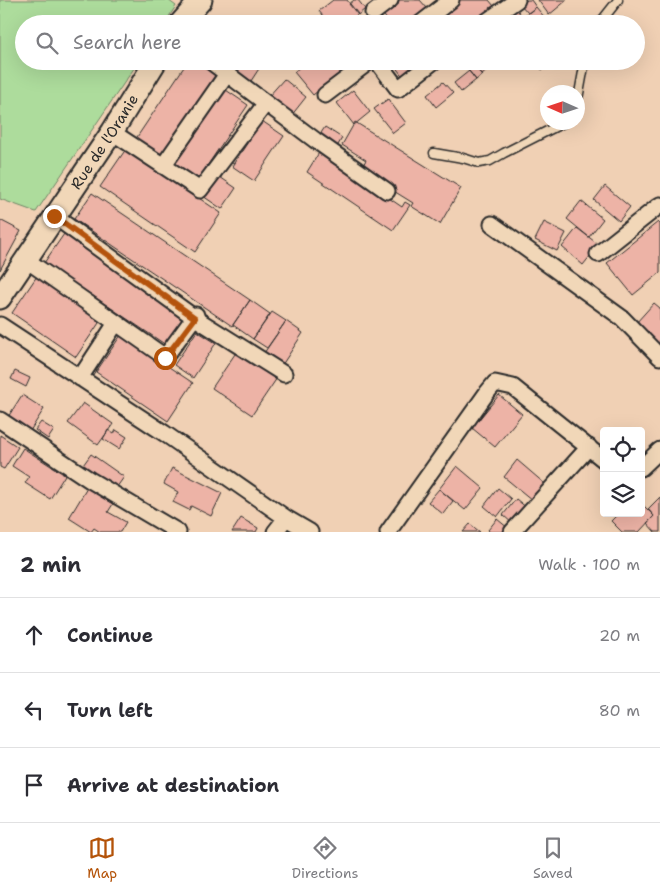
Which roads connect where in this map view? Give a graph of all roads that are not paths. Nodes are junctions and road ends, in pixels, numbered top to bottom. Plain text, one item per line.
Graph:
1 (390, 0) edge
2 (451, 0) edge
3 (516, 0) edge
4 (618, 0) edge
5 (194, 2) edge
6 (434, 5) edge
7 (373, 13) dead end
8 (186, 15) edge
9 (495, 15) edge
10 (606, 15) edge
11 (150, 70) edge
12 (222, 70) edge
13 (358, 70) edge
14 (384, 70) edge
15 (422, 70) edge
16 (583, 70) edge
17 (227, 74) junction
18 (580, 85) edge
19 (325, 95) dead end
20 (266, 103) junction
21 (549, 130) edge
22 (112, 132) junction
23 (434, 153) dead end
24 (163, 166) junction
25 (388, 191) dead end
26 (660, 205) edge
27 (54, 216) junction
28 (492, 224) dead end
29 (598, 254) dead end
30 (25, 259) junction
31 (0, 298) edge
32 (196, 317) junction
33 (116, 323) junction
34 (0, 325) edge
35 (660, 357) edge
36 (284, 374) dead end
37 (80, 378) junction
38 (0, 420) edge
39 (589, 447) junction
40 (660, 450) edge
41 (600, 457) edge
42 (645, 464) edge
43 (286, 518) junction
44 (178, 532) edge
45 (275, 532) edge
46 (310, 532) edge
47 (388, 532) edge
48 (512, 532) edge

1 - 7 street
2 - 6 street
3 - 9 street
4 - 10 lane
5 - 8 street
11 - 22 street, Rue de l'Oranie
12 - 17 street
13 - 19 street
14 - 15 street
16 - 18 lane
17 - 20 street
17 - 24 street
20 - 24 street
20 - 25 street
21 - 23 lane
22 - 24 street
22 - 27 street, Rue de l'Oranie
26 - 29 street
27 - 30 street, Rue de l'Oranie
27 - 32 street
28 - 35 street
30 - 31 street, Rue de l'Oranie
30 - 33 street
32 - 33 street
32 - 36 street
33 - 37 street
34 - 37 street
37 - 43 street
38 - 44 street
39 - 41 street
39 - 47 street
39 - 48 street
40 - 42 street
43 - 45 street
43 - 46 street

